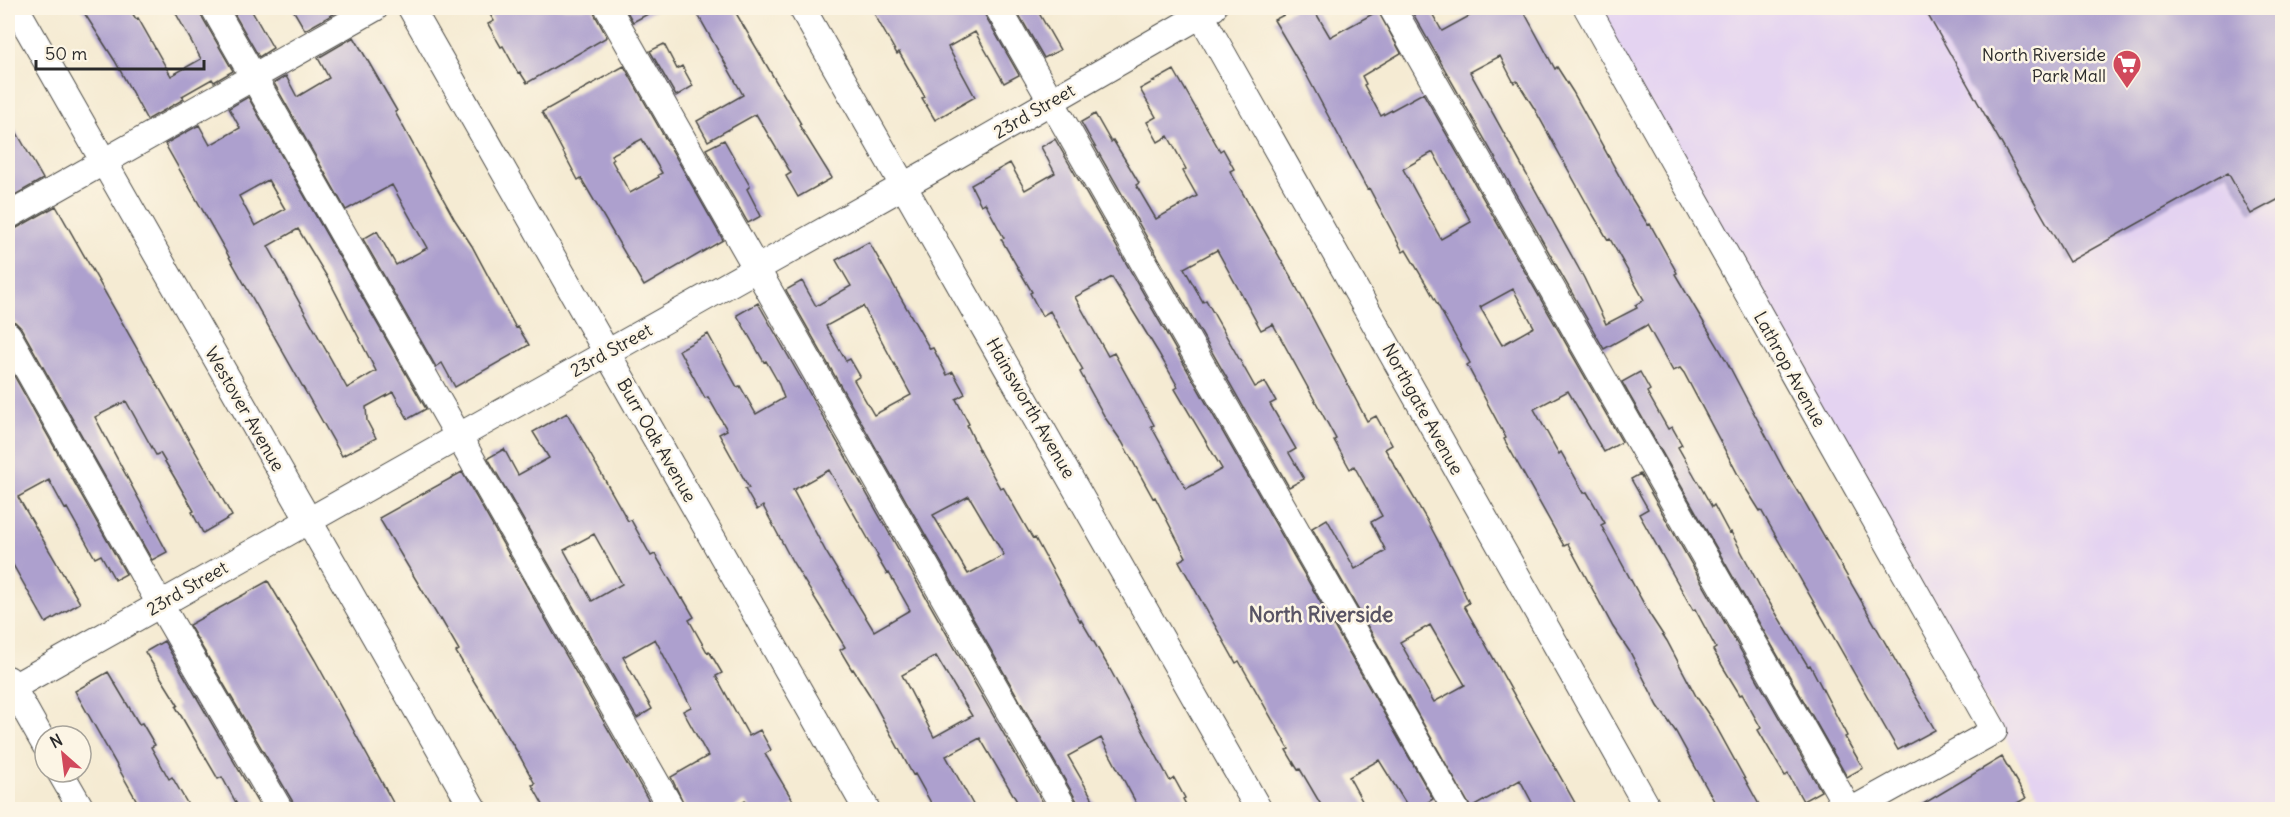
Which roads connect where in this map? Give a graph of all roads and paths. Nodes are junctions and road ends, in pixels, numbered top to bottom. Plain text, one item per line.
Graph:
1 (16, 8) edge
2 (214, 8) edge
3 (375, 8) edge
4 (411, 8) edge
5 (608, 8) edge
6 (802, 8) edge
7 (998, 8) edge
8 (1392, 8) edge
9 (1587, 8) edge
10 (1203, 10) edge
11 (253, 76) junction
12 (1052, 100) junction
13 (104, 161) junction
14 (903, 186) junction
15 (8, 216) edge
16 (757, 268) junction
17 (8, 335) edge
18 (607, 352) junction
19 (457, 436) junction
20 (309, 519) junction
21 (160, 604) junction
22 (9, 686) edge
23 (33, 725) edge
24 (67, 784) edge
25 (82, 810) edge
26 (280, 810) edge
27 (474, 810) edge
28 (672, 810) edge
29 (867, 810) edge
30 (1065, 810) edge
31 (1259, 810) edge
32 (1456, 810) edge
33 (1649, 810) edge
34 (1851, 810) edge

1 - 13 street, Westover Avenue
2 - 11 street
3 - 11 street
4 - 18 street, Burr Oak Avenue
5 - 16 street
6 - 14 street, Hainsworth Avenue
7 - 12 street
8 - 34 street
9 - 34 street, Lathrop Avenue
10 - 12 street, 23rd Street
10 - 33 street, Northgate Avenue
11 - 13 street
11 - 19 street
12 - 14 street, 23rd Street
12 - 32 street
13 - 15 street
13 - 20 street, Westover Avenue
14 - 16 street, 23rd Street
14 - 31 street, Hainsworth Avenue
16 - 18 street, 23rd Street
16 - 30 street
17 - 21 street
18 - 19 street, 23rd Street
18 - 29 street, Burr Oak Avenue
19 - 20 street, 23rd Street
19 - 28 street
20 - 21 street, 23rd Street
20 - 27 street, Westover Avenue
21 - 22 street, 23rd Street
21 - 26 street
22 - 23 street
24 - 25 street

